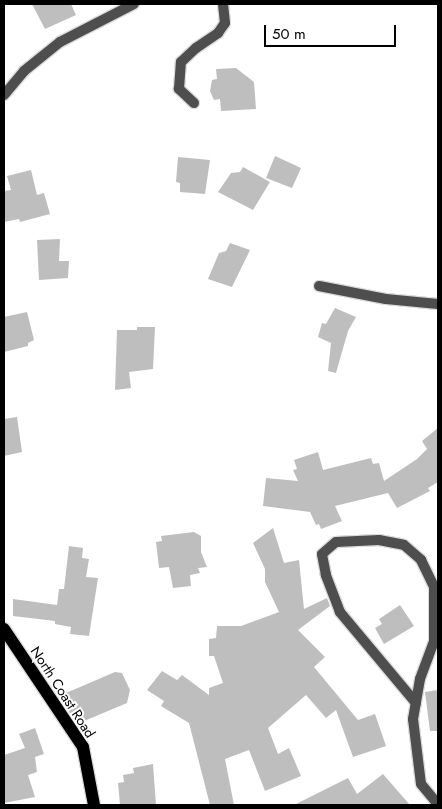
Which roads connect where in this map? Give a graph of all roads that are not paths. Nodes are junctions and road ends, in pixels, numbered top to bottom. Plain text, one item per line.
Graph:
1 (134, 4) edge
2 (223, 4) edge
3 (4, 95) edge
4 (194, 103) dead end
5 (319, 286) dead end
6 (438, 304) edge
7 (4, 629) edge
8 (438, 630) edge
9 (434, 640) junction
10 (416, 703) junction
11 (438, 804) edge
12 (94, 805) edge

1 - 3 street
2 - 4 street
5 - 6 street
7 - 12 main road, North Coast Road
8 - 9 street
9 - 10 street
9 - 10 street
10 - 11 street

